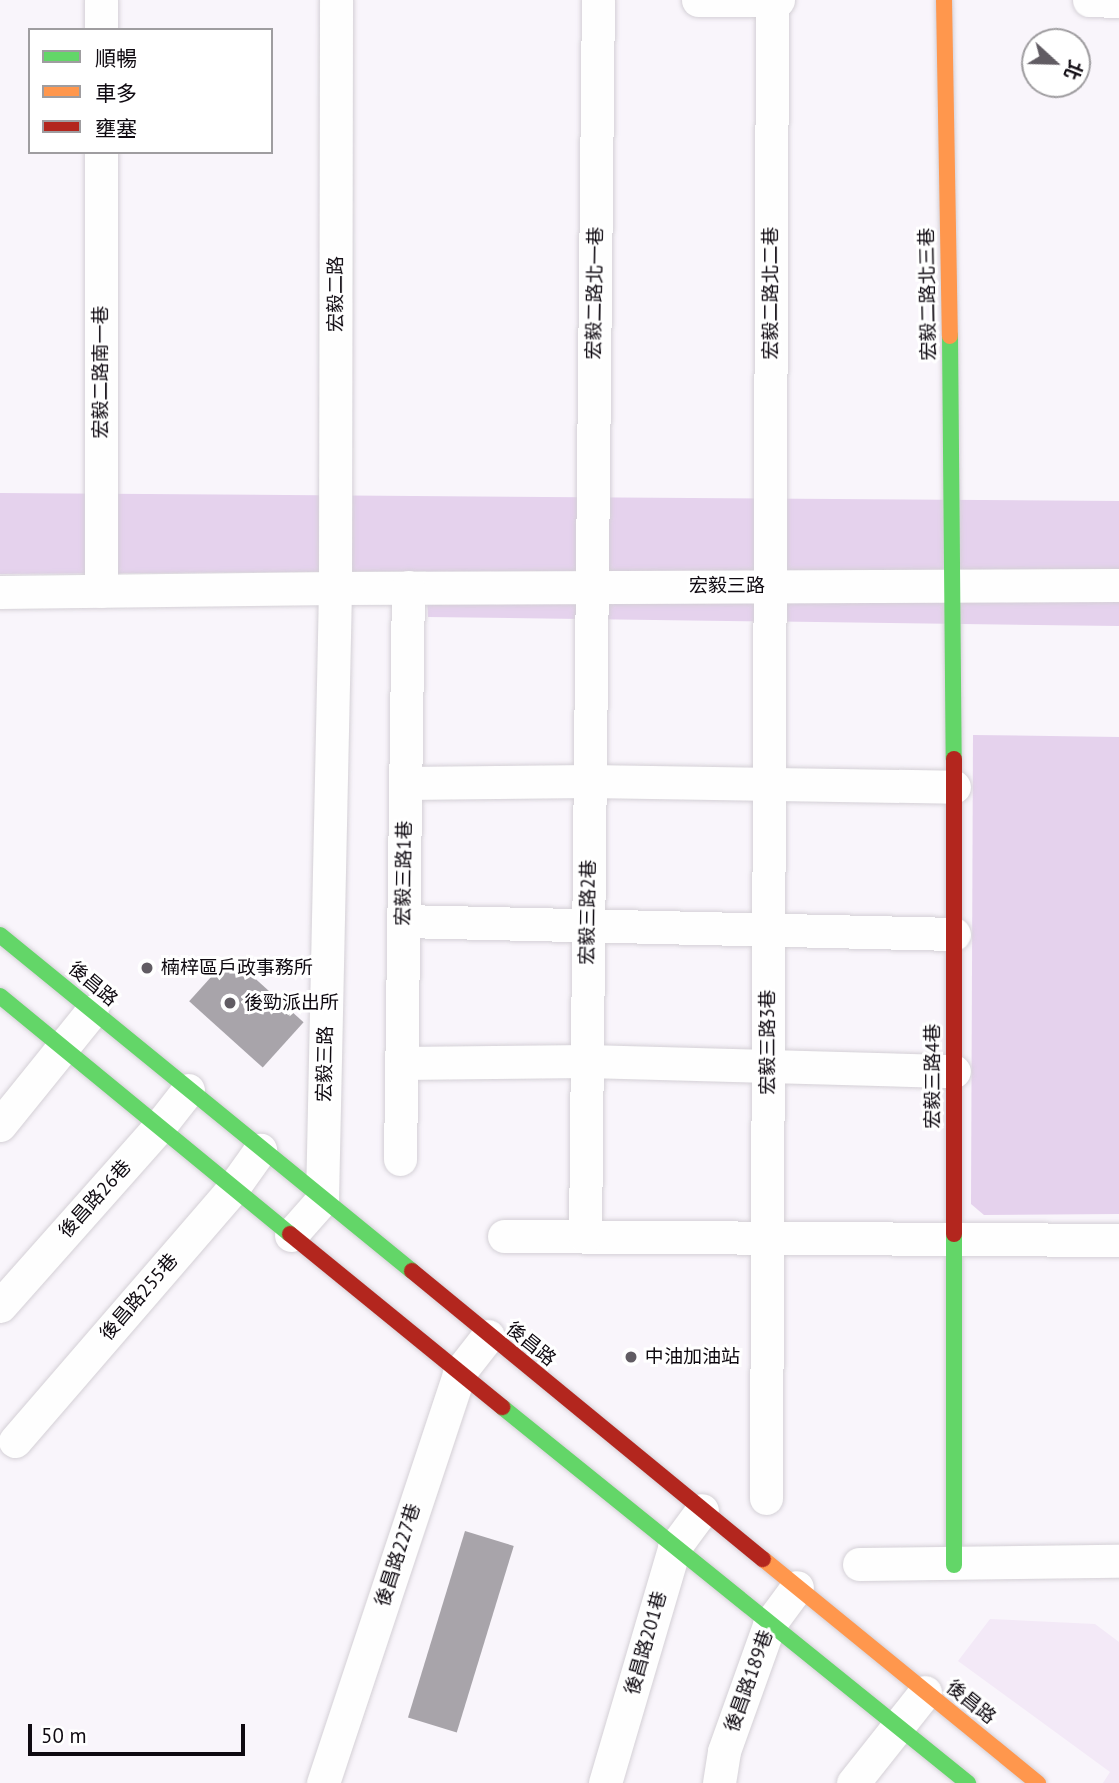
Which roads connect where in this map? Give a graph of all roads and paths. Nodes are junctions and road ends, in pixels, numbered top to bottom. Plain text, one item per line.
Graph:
1 (101, 0) edge
2 (336, 0) edge
3 (598, 0) edge
4 (698, 0) edge
5 (772, 0) edge
6 (778, 0) edge
7 (944, 0) edge
8 (1090, 0) edge
9 (1119, 1) edge
10 (101, 28) edge
11 (101, 154) edge
12 (1119, 585) edge
13 (769, 586) junction
14 (335, 587) junction
15 (408, 587) junction
16 (592, 587) junction
17 (954, 587) junction
18 (102, 591) junction
19 (0, 592) edge
20 (589, 782) junction
21 (405, 783) junction
22 (769, 784) junction
23 (954, 787) junction
24 (403, 921) junction
25 (588, 928) junction
26 (768, 928) junction
27 (954, 934) junction
28 (0, 935) edge
29 (0, 996) edge
30 (92, 1011) junction
31 (62, 1048) junction
32 (587, 1061) junction
33 (401, 1063) junction
34 (768, 1066) junction
35 (954, 1071) junction
36 (188, 1090) junction
37 (0, 1125) edge
38 (159, 1127) junction
39 (260, 1150) junction
40 (400, 1159) dead end
41 (233, 1188) junction
42 (322, 1200) junction
43 (291, 1235) junction
44 (504, 1236) dead end
45 (585, 1236) junction
46 (767, 1238) junction
47 (1119, 1240) edge
48 (954, 1241) junction
49 (0, 1306) edge
50 (488, 1336) junction
51 (459, 1373) junction
52 (15, 1441) dead end
53 (766, 1498) dead end
54 (702, 1510) junction
55 (674, 1548) junction
56 (1119, 1561) edge
57 (859, 1564) dead end
58 (954, 1565) junction
59 (797, 1587) junction
60 (769, 1625) junction
61 (925, 1692) junction
62 (896, 1728) junction
63 (323, 1783) edge
64 (605, 1783) edge
65 (719, 1783) edge
66 (853, 1783) edge
67 (968, 1783) edge
68 (1038, 1783) edge

1 - 10 street
2 - 14 street, 宏毅二路
3 - 16 street, 宏毅二路北一巷
4 - 5 street
5 - 6 street
5 - 13 street, 宏毅二路北二巷
7 - 17 street, 宏毅二路北三巷
8 - 9 street
11 - 18 street, 宏毅二路南一巷
12 - 17 street, 宏毅三路
13 - 16 street, 宏毅三路
13 - 17 street, 宏毅三路
13 - 22 street, 宏毅三路3巷
14 - 15 street, 宏毅三路
14 - 18 street, 宏毅三路
14 - 42 street, 宏毅三路
15 - 16 street, 宏毅三路
15 - 21 street, 宏毅三路1巷
16 - 20 street, 宏毅三路2巷
17 - 23 street, 宏毅三路4巷
18 - 19 street, 宏毅三路
20 - 21 street
20 - 22 street
20 - 25 street, 宏毅三路2巷
21 - 24 street, 宏毅三路1巷
22 - 23 street
22 - 26 street, 宏毅三路3巷
23 - 27 street, 宏毅三路4巷
24 - 25 street
24 - 33 street, 宏毅三路1巷
25 - 26 street
25 - 32 street, 宏毅三路2巷
26 - 27 street
26 - 34 street, 宏毅三路3巷
27 - 35 street, 宏毅三路4巷
28 - 30 street, 後昌路
29 - 31 street
30 - 31 street
30 - 36 street, 後昌路
31 - 37 street
31 - 38 street
32 - 33 street
32 - 34 street
32 - 45 street, 宏毅三路2巷
33 - 40 street, 宏毅三路1巷
34 - 35 street
34 - 46 street, 宏毅三路3巷
35 - 48 street, 宏毅三路4巷
36 - 38 street, 後昌路26巷
36 - 39 street, 後昌路
38 - 41 street
38 - 49 street, 後昌路26巷
39 - 41 street, 後昌路255巷
39 - 42 street, 後昌路
41 - 43 street
41 - 52 street, 後昌路255巷
42 - 43 street
42 - 50 street, 後昌路
43 - 51 street
44 - 45 street
45 - 46 street
46 - 48 street
46 - 53 street, 宏毅三路3巷
47 - 48 street
48 - 58 street, 宏毅三路4巷
50 - 51 street, 後昌路227巷
50 - 54 street, 後昌路
51 - 55 street
51 - 63 street, 後昌路227巷
54 - 55 street, 後昌路201巷
54 - 59 street, 後昌路
55 - 60 street
55 - 64 street, 後昌路201巷
56 - 58 street
57 - 58 street
59 - 60 street, 後昌路189巷
59 - 61 street, 後昌路
60 - 62 street
60 - 65 street, 後昌路189巷
61 - 62 street
61 - 68 street, 後昌路
62 - 66 street
62 - 67 street

